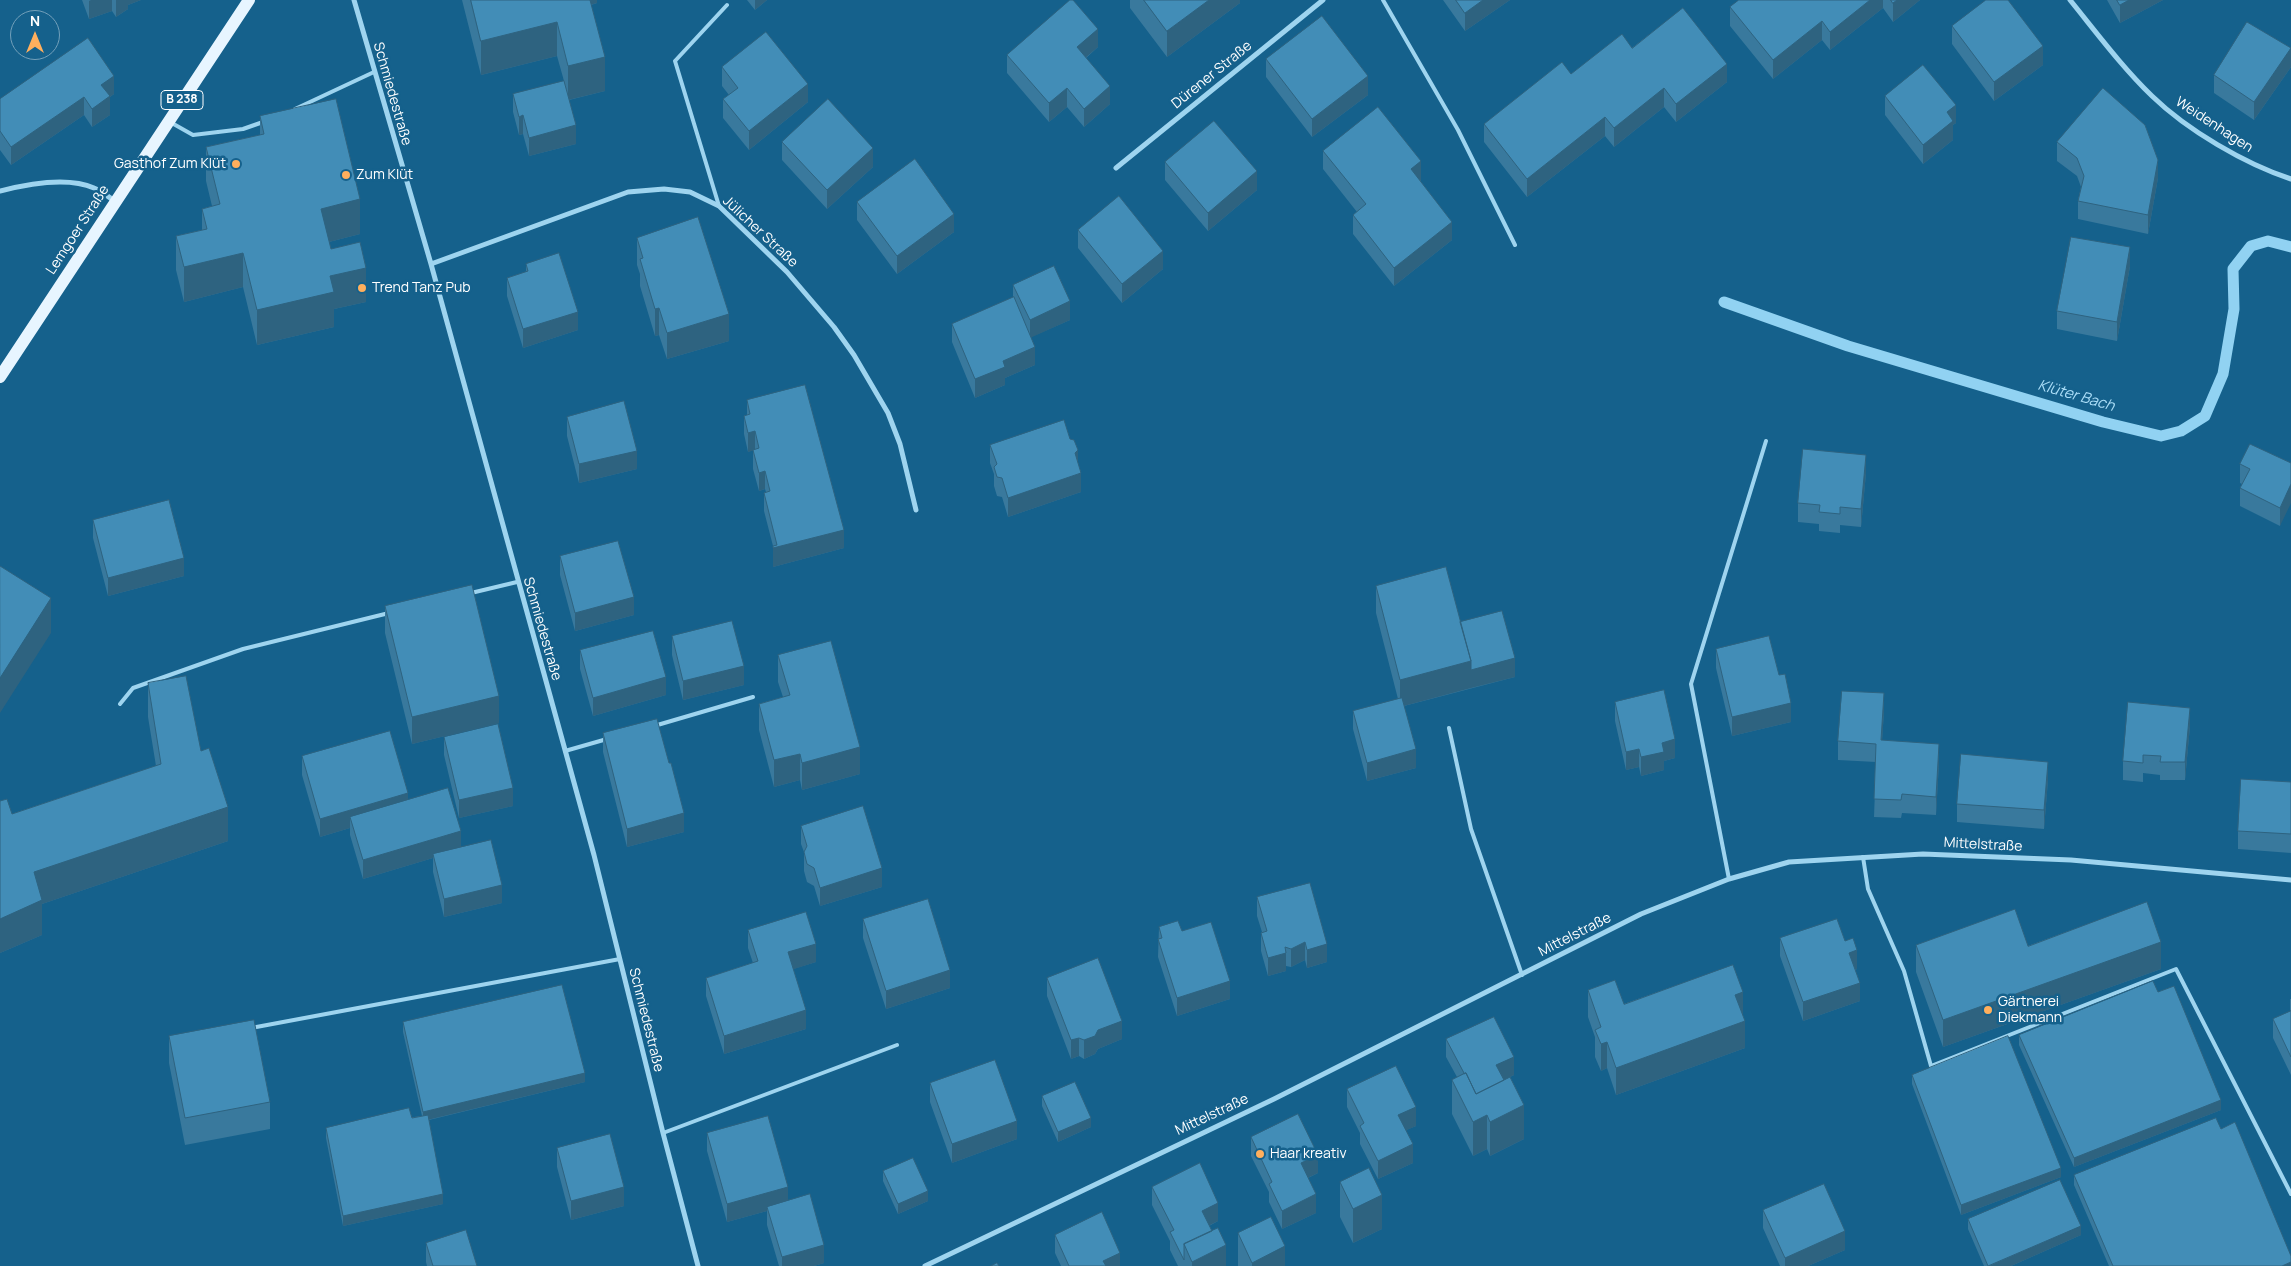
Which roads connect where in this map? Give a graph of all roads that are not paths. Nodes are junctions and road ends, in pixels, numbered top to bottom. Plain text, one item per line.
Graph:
1 (249, 0) edge
2 (354, 0) edge
3 (1323, 0) edge
4 (1383, 0) edge
5 (2070, 0) edge
6 (727, 5) dead end
7 (374, 72) junction
8 (289, 112) edge
9 (271, 119) edge
10 (168, 121) junction
11 (1116, 168) dead end
12 (2291, 179) edge
13 (0, 191) edge
14 (115, 201) junction
15 (719, 206) junction
16 (1515, 245) dead end
17 (431, 264) junction
18 (0, 377) edge
19 (1766, 441) dead end
20 (916, 510) dead end
21 (517, 582) junction
22 (470, 594) edge
23 (394, 612) edge
24 (753, 697) dead end
25 (120, 704) dead end
26 (650, 727) edge
27 (1449, 728) dead end
28 (612, 738) edge
29 (565, 751) junction
30 (1863, 857) junction
31 (1730, 879) junction
32 (2291, 880) edge
33 (620, 958) junction
34 (1522, 975) junction
35 (246, 1029) edge
36 (897, 1045) dead end
37 (663, 1133) junction
38 (2291, 1194) edge
39 (698, 1266) edge
40 (925, 1266) edge

1 - 10 main road, Lemgoer Straße / B 238
2 - 7 street, Schmiedestraße
3 - 11 street, Dürener Straße
4 - 16 lane
5 - 12 street, Weidenhagen
6 - 15 lane
7 - 8 lane
7 - 17 street, Schmiedestraße
9 - 10 lane
10 - 14 main road, Lemgoer Straße / B 238
13 - 14 street
14 - 18 main road, Lemgoer Straße / B 238
15 - 17 street, Jülicher Straße
15 - 20 street, Jülicher Straße
17 - 21 street, Schmiedestraße
19 - 31 lane
21 - 22 lane
21 - 29 street, Schmiedestraße
23 - 25 lane
24 - 26 lane
27 - 34 lane
28 - 29 lane
29 - 33 street, Schmiedestraße
30 - 31 street, Mittelstraße
30 - 32 street, Mittelstraße
30 - 38 lane
31 - 34 street, Mittelstraße
33 - 35 lane
33 - 37 street, Schmiedestraße
34 - 40 street, Mittelstraße
36 - 37 lane
37 - 39 street, Schmiedestraße

